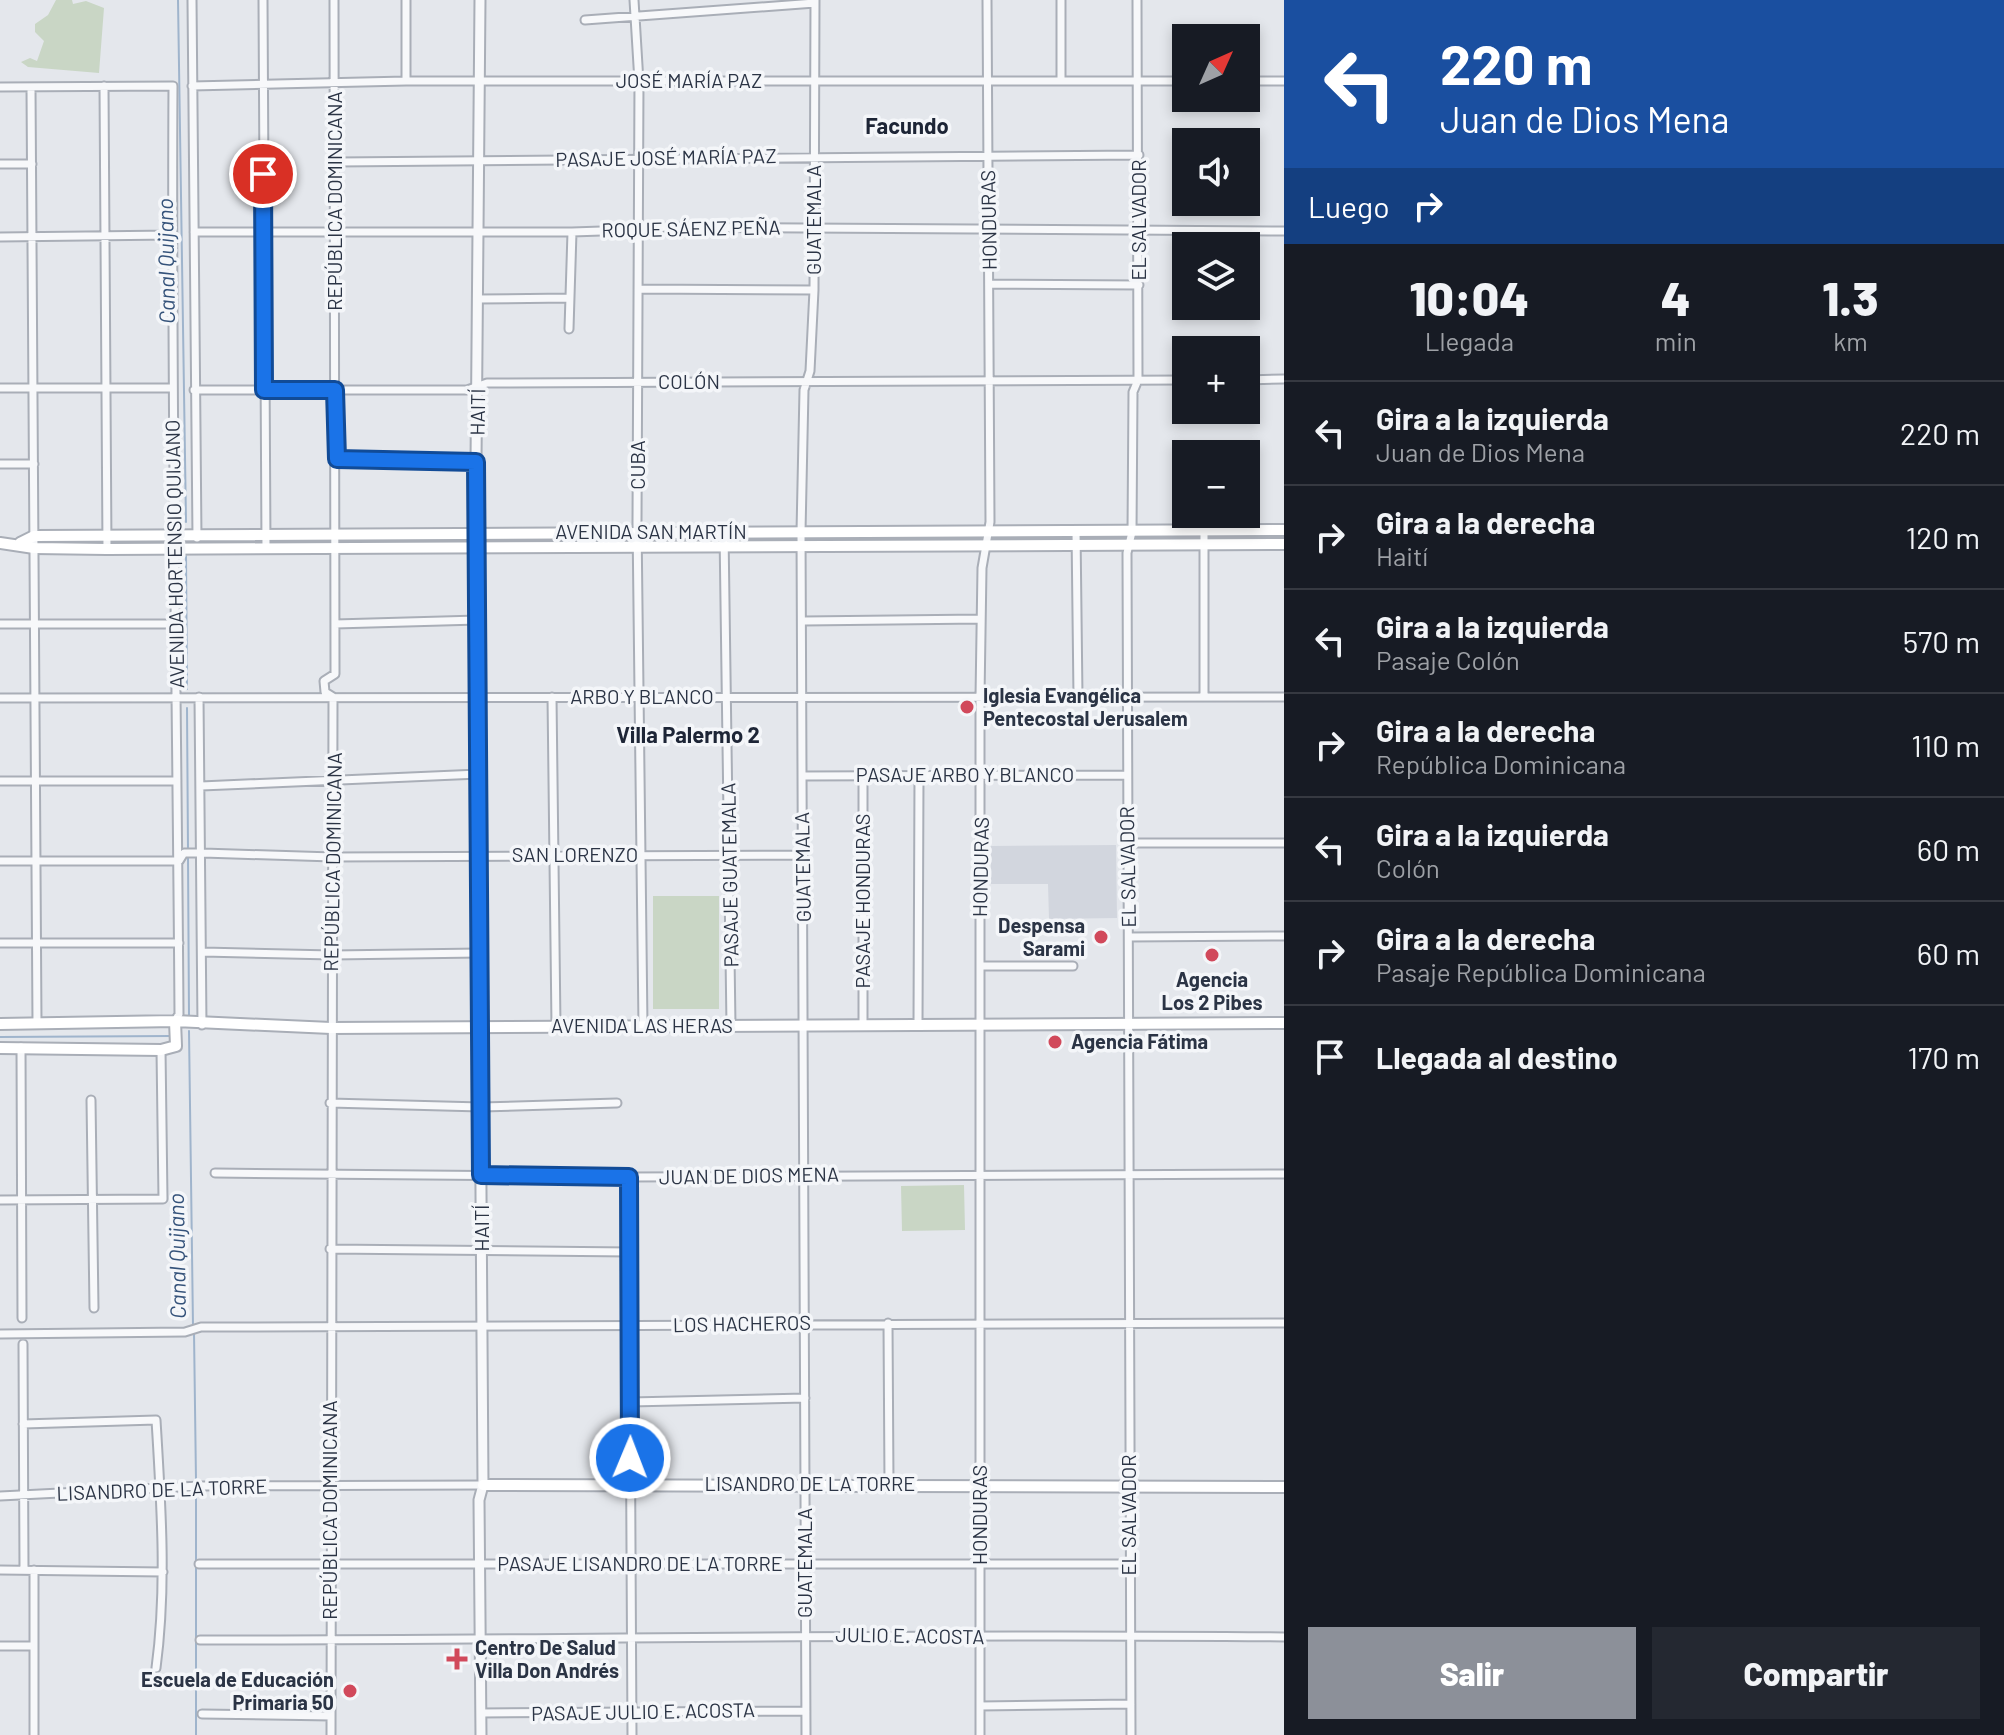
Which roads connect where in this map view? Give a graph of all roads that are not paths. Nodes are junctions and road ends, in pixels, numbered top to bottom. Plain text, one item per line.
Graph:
1 (192, 0) edge
2 (263, 0) edge
3 (334, 0) edge
4 (406, 0) edge
5 (480, 0) edge
6 (634, 0) edge
7 (987, 0) edge
8 (1061, 0) edge
9 (1137, 0) edge
10 (815, 1) edge
11 (635, 17) junction
12 (585, 20) dead end
13 (815, 80) junction
14 (406, 81) junction
15 (1061, 81) junction
16 (1138, 81) junction
17 (1172, 81) edge
18 (1260, 81) edge
19 (1284, 81) edge
20 (479, 82) junction
21 (639, 82) junction
22 (988, 82) junction
23 (263, 84) junction
24 (334, 84) junction
25 (104, 86) junction
26 (192, 86) junction
27 (0, 87) edge
28 (31, 88) junction
29 (1139, 155) junction
30 (639, 156) junction
31 (815, 156) junction
32 (988, 156) junction
33 (479, 161) junction
34 (337, 162) junction
35 (0, 164) edge
36 (32, 164) junction
37 (638, 227) junction
38 (989, 227) junction
39 (814, 228) junction
40 (1139, 229) junction
41 (478, 231) junction
42 (1284, 231) edge
43 (194, 232) junction
44 (572, 232) junction
45 (335, 233) junction
46 (262, 234) junction
47 (172, 235) junction
48 (105, 236) junction
49 (0, 237) edge
50 (32, 238) junction
51 (990, 284) junction
52 (1139, 285) junction
53 (638, 289) junction
54 (814, 290) junction
55 (569, 298) junction
56 (478, 299) junction
57 (569, 329) dead end
58 (1284, 379) edge
59 (988, 380) junction
60 (1138, 380) junction
61 (1172, 380) edge
62 (1260, 380) edge
63 (638, 381) junction
64 (806, 382) junction
65 (478, 387) junction
66 (0, 388) edge
67 (33, 388) junction
68 (106, 388) junction
69 (172, 388) junction
70 (194, 390) junction
71 (264, 390) junction
72 (335, 390) junction
73 (337, 459) junction
74 (476, 462) junction
75 (0, 464) edge
76 (34, 464) junction
77 (989, 530) junction
78 (1204, 530) junction
79 (1284, 530) edge
80 (1076, 531) junction
81 (638, 532) junction
82 (724, 532) junction
83 (801, 532) junction
84 (1132, 532) junction
85 (266, 533) junction
86 (478, 533) junction
87 (175, 534) junction
88 (198, 534) junction
89 (335, 534) junction
90 (106, 535) junction
91 (34, 536) junction
92 (0, 543) edge
93 (20, 543) junction
94 (724, 544) junction
95 (1127, 544) junction
96 (1204, 544) junction
97 (1284, 544) edge
98 (638, 545) junction
99 (984, 545) junction
100 (1076, 545) junction
101 (802, 546) junction
102 (197, 547) junction
103 (266, 547) junction
104 (34, 548) junction
105 (175, 548) junction
106 (479, 548) junction
107 (107, 549) junction
108 (333, 549) junction
109 (981, 619) junction
110 (478, 620) junction
111 (804, 621) junction
112 (0, 624) edge
113 (34, 624) junction
114 (176, 624) junction
115 (335, 624) junction
116 (177, 697) junction
117 (199, 697) junction
118 (333, 697) junction
119 (478, 697) junction
120 (552, 697) junction
121 (640, 697) junction
122 (728, 697) junction
123 (802, 697) junction
124 (980, 697) junction
125 (1078, 697) junction
126 (1127, 697) junction
127 (1204, 697) junction
128 (1284, 697) edge
129 (0, 698) edge
130 (35, 698) junction
131 (479, 774) junction
132 (981, 775) junction
133 (1127, 775) junction
134 (802, 776) junction
135 (863, 776) junction
136 (919, 777) junction
137 (335, 778) junction
138 (0, 781) edge
139 (35, 781) junction
140 (177, 781) junction
141 (201, 786) junction
142 (1128, 843) junction
143 (1284, 843) edge
144 (199, 853) junction
145 (554, 854) junction
146 (730, 854) junction
147 (642, 855) junction
148 (803, 855) junction
149 (479, 856) junction
150 (182, 857) junction
151 (333, 857) junction
152 (0, 861) edge
153 (36, 861) junction
154 (1284, 936) edge
155 (1129, 937) junction
156 (0, 943) edge
157 (36, 943) junction
158 (179, 943) junction
159 (203, 952) junction
160 (480, 953) junction
161 (332, 955) junction
162 (980, 966) junction
163 (1073, 966) dead end
164 (175, 1021) junction
165 (1284, 1023) edge
166 (0, 1024) edge
167 (37, 1024) junction
168 (1129, 1024) junction
169 (202, 1025) junction
170 (805, 1025) junction
171 (863, 1025) junction
172 (918, 1025) junction
173 (979, 1025) junction
174 (556, 1026) junction
175 (643, 1026) junction
176 (731, 1026) junction
177 (480, 1027) junction
178 (331, 1028) junction
179 (21, 1047) junction
180 (0, 1048) edge
181 (161, 1050) junction
182 (91, 1100) dead end
183 (330, 1103) junction
184 (617, 1103) dead end
185 (481, 1107) junction
186 (215, 1173) dead end
187 (330, 1173) junction
188 (1129, 1173) junction
189 (805, 1174) junction
190 (979, 1174) junction
191 (1284, 1174) edge
192 (481, 1175) junction
193 (629, 1177) junction
194 (92, 1197) junction
195 (0, 1200) edge
196 (22, 1200) junction
197 (330, 1249) junction
198 (482, 1251) junction
199 (630, 1252) junction
200 (94, 1308) dead end
201 (22, 1318) dead end
202 (1129, 1322) junction
203 (804, 1323) junction
204 (888, 1323) junction
205 (979, 1323) junction
206 (1284, 1323) edge
207 (482, 1325) junction
208 (630, 1326) junction
209 (330, 1327) junction
210 (0, 1334) edge
211 (23, 1344) dead end
212 (805, 1398) junction
213 (630, 1402) junction
214 (23, 1424) junction
215 (805, 1483) junction
216 (889, 1484) junction
217 (980, 1484) junction
218 (483, 1485) junction
219 (1128, 1485) junction
220 (330, 1486) junction
221 (630, 1486) junction
222 (1284, 1487) edge
223 (160, 1489) junction
224 (0, 1496) edge
225 (24, 1496) junction
226 (980, 1562) junction
227 (631, 1563) junction
228 (805, 1563) junction
229 (199, 1564) dead end
230 (330, 1564) junction
231 (1128, 1564) junction
232 (480, 1565) junction
233 (0, 1570) edge
234 (24, 1570) junction
235 (34, 1570) junction
236 (163, 1572) junction
237 (806, 1634) junction
238 (980, 1637) junction
239 (1132, 1637) junction
240 (1284, 1637) edge
241 (481, 1639) junction
242 (632, 1639) junction
243 (200, 1640) dead end
244 (330, 1640) junction
245 (0, 1646) edge
246 (34, 1646) junction
247 (156, 1668) dead end
248 (1131, 1704) junction
249 (980, 1706) junction
250 (806, 1711) junction
251 (632, 1712) junction
252 (481, 1713) junction
253 (202, 1714) dead end
254 (331, 1716) junction
255 (34, 1735) edge
256 (331, 1735) edge
257 (481, 1735) edge
258 (632, 1735) edge
259 (806, 1735) edge
260 (980, 1735) edge
261 (1131, 1735) edge

1 - 26 street, AVENIDA HORTENSIO QUIJANO
2 - 23 street
3 - 24 street, REPÚBLICA DOMINICANA
4 - 14 street
5 - 20 street, HAITÍ
6 - 11 street, CUBA
7 - 22 street, HONDURAS
8 - 15 street
9 - 16 street, EL SALVADOR
10 - 11 street
10 - 13 street, GUATEMALA
11 - 12 street
11 - 21 street, CUBA
13 - 21 street, JOSÉ MARÍA PAZ
13 - 22 street, JOSÉ MARÍA PAZ
13 - 31 street, GUATEMALA
14 - 20 street, JOSÉ MARÍA PAZ
14 - 24 street, JOSÉ MARÍA PAZ
15 - 16 street, JOSÉ MARÍA PAZ
15 - 22 street, JOSÉ MARÍA PAZ
16 - 17 street, JOSÉ MARÍA PAZ
16 - 29 street, EL SALVADOR
18 - 19 street
20 - 21 street, JOSÉ MARÍA PAZ
20 - 33 street, HAITÍ
21 - 30 street, CUBA
22 - 32 street, HONDURAS
23 - 24 street, JOSÉ MARÍA PAZ
23 - 26 street, JOSÉ MARÍA PAZ
23 - 46 street
24 - 34 street, REPÚBLICA DOMINICANA
25 - 28 street
25 - 47 street, AVENIDA HORTENSIO QUIJANO
25 - 48 street
26 - 43 street, AVENIDA HORTENSIO QUIJANO
27 - 28 street
28 - 36 street
29 - 32 street, PASAJE JOSÉ MARÍA PAZ
29 - 40 street, EL SALVADOR
30 - 31 street, PASAJE JOSÉ MARÍA PAZ
30 - 33 street, PASAJE JOSÉ MARÍA PAZ
30 - 37 street, CUBA
31 - 32 street, PASAJE JOSÉ MARÍA PAZ
31 - 39 street, GUATEMALA
32 - 38 street, HONDURAS
33 - 34 street, PASAJE JOSÉ MARÍA PAZ
33 - 41 street, HAITÍ
34 - 45 street, REPÚBLICA DOMINICANA
35 - 36 street
36 - 50 street
37 - 39 street, ROQUE SÁENZ PEÑA
37 - 44 street, ROQUE SÁENZ PEÑA
37 - 53 street, CUBA
38 - 39 street, ROQUE SÁENZ PEÑA
38 - 40 street, ROQUE SÁENZ PEÑA
38 - 51 street, HONDURAS
39 - 54 street, GUATEMALA
40 - 42 street, ROQUE SÁENZ PEÑA
40 - 52 street, EL SALVADOR
41 - 44 street, ROQUE SÁENZ PEÑA
41 - 45 street, ROQUE SÁENZ PEÑA
41 - 56 street, HAITÍ
43 - 46 street, ROQUE SÁENZ PEÑA
43 - 70 street, AVENIDA HORTENSIO QUIJANO
44 - 55 street
45 - 46 street, ROQUE SÁENZ PEÑA
45 - 72 street, REPÚBLICA DOMINICANA
46 - 71 street
47 - 48 street
47 - 69 street, AVENIDA HORTENSIO QUIJANO
48 - 50 street
48 - 68 street
49 - 50 street
50 - 67 street
51 - 52 street
51 - 59 street, HONDURAS
52 - 60 street, EL SALVADOR
53 - 54 street
53 - 63 street, CUBA
54 - 64 street, GUATEMALA
55 - 56 street
55 - 57 street
56 - 65 street, HAITÍ
58 - 62 street
59 - 60 street, COLÓN
59 - 64 street, COLÓN
59 - 77 street, HONDURAS
60 - 61 street, COLÓN
60 - 84 street, EL SALVADOR
63 - 64 street, COLÓN
63 - 65 street, COLÓN
63 - 81 street, CUBA
64 - 83 street, GUATEMALA
65 - 72 street, COLÓN
65 - 74 street, HAITÍ
66 - 67 street
67 - 68 street
67 - 76 street
68 - 69 street
68 - 90 street
69 - 87 street, AVENIDA HORTENSIO QUIJANO
70 - 71 street, COLÓN
70 - 88 street, AVENIDA HORTENSIO QUIJANO
71 - 72 street, COLÓN
71 - 85 street
72 - 73 street, REPÚBLICA DOMINICANA
73 - 74 street
73 - 89 street, REPÚBLICA DOMINICANA
74 - 86 street, HAITÍ
75 - 76 street
76 - 91 street
77 - 80 main road, AVENIDA SAN MARTÍN
77 - 83 main road, AVENIDA SAN MARTÍN
77 - 99 street, HONDURAS
78 - 79 main road, AVENIDA SAN MARTÍN
78 - 84 main road, AVENIDA SAN MARTÍN
78 - 96 street
80 - 84 main road, AVENIDA SAN MARTÍN
80 - 100 street
81 - 82 main road, AVENIDA SAN MARTÍN
81 - 86 main road, AVENIDA SAN MARTÍN
81 - 98 street, CUBA
82 - 83 main road, AVENIDA SAN MARTÍN
82 - 94 street, PASAJE GUATEMALA
83 - 101 street, GUATEMALA
84 - 95 street, EL SALVADOR
85 - 88 main road, AVENIDA SAN MARTÍN
85 - 89 main road, AVENIDA SAN MARTÍN
85 - 103 street
86 - 89 main road, AVENIDA SAN MARTÍN
86 - 106 street, HAITÍ
87 - 88 main road, AVENIDA SAN MARTÍN
87 - 90 main road, AVENIDA SAN MARTÍN
87 - 105 street, AVENIDA HORTENSIO QUIJANO
88 - 102 street, AVENIDA HORTENSIO QUIJANO
89 - 108 street, REPÚBLICA DOMINICANA
90 - 91 main road, AVENIDA SAN MARTÍN
90 - 107 street
91 - 93 main road, AVENIDA SAN MARTÍN
91 - 104 street
92 - 93 main road, AVENIDA SAN MARTÍN
93 - 104 main road, AVENIDA SAN MARTÍN
94 - 98 main road, AVENIDA SAN MARTÍN
94 - 101 main road, AVENIDA SAN MARTÍN
94 - 122 street, PASAJE GUATEMALA
95 - 96 main road, AVENIDA SAN MARTÍN
95 - 100 main road, AVENIDA SAN MARTÍN
95 - 126 street, EL SALVADOR
96 - 97 main road, AVENIDA SAN MARTÍN
96 - 127 street
98 - 106 main road, AVENIDA SAN MARTÍN
98 - 121 street, CUBA
99 - 100 main road, AVENIDA SAN MARTÍN
99 - 101 main road, AVENIDA SAN MARTÍN
99 - 109 street, HONDURAS
100 - 125 street
101 - 111 street, GUATEMALA
102 - 103 main road, AVENIDA SAN MARTÍN
102 - 105 main road, AVENIDA SAN MARTÍN
103 - 108 main road, AVENIDA SAN MARTÍN
104 - 107 main road, AVENIDA SAN MARTÍN
104 - 113 street
105 - 107 main road, AVENIDA SAN MARTÍN
105 - 114 street, AVENIDA HORTENSIO QUIJANO
106 - 108 main road, AVENIDA SAN MARTÍN
106 - 110 street, HAITÍ
108 - 115 street, REPÚBLICA DOMINICANA
109 - 111 street
109 - 124 street, HONDURAS
110 - 115 street
110 - 119 street, HAITÍ
111 - 123 street, GUATEMALA
112 - 113 street
113 - 114 street
113 - 130 street
114 - 116 street, AVENIDA HORTENSIO QUIJANO
115 - 118 street, REPÚBLICA DOMINICANA
116 - 117 street, ARBO Y BLANCO
116 - 130 street, ARBO Y BLANCO
116 - 140 street, AVENIDA HORTENSIO QUIJANO
117 - 118 street, ARBO Y BLANCO
117 - 141 street, AVENIDA HORTENSIO QUIJANO
118 - 119 street, ARBO Y BLANCO
118 - 137 street, REPÚBLICA DOMINICANA
119 - 120 street, ARBO Y BLANCO
119 - 131 street, HAITÍ
120 - 121 street, ARBO Y BLANCO
120 - 145 street
121 - 122 street, ARBO Y BLANCO
121 - 147 street, CUBA
122 - 123 street, ARBO Y BLANCO
122 - 146 street, PASAJE GUATEMALA
123 - 124 street, ARBO Y BLANCO
123 - 134 street, GUATEMALA
124 - 125 street, ARBO Y BLANCO
124 - 132 street, HONDURAS
125 - 126 street, ARBO Y BLANCO
126 - 127 street, ARBO Y BLANCO
126 - 133 street, EL SALVADOR
127 - 128 street, ARBO Y BLANCO
129 - 130 street, ARBO Y BLANCO
130 - 139 street
131 - 137 street
131 - 149 street, HAITÍ
132 - 133 street, PASAJE ARBO Y BLANCO
132 - 136 street, PASAJE ARBO Y BLANCO
132 - 162 street, HONDURAS
133 - 142 street, EL SALVADOR
134 - 135 street, PASAJE ARBO Y BLANCO
134 - 148 street, GUATEMALA
135 - 136 street, PASAJE ARBO Y BLANCO
135 - 171 street, PASAJE HONDURAS
136 - 172 street
137 - 141 street
137 - 151 street, REPÚBLICA DOMINICANA
138 - 139 street
139 - 140 street
139 - 153 street
140 - 150 street, AVENIDA HORTENSIO QUIJANO
141 - 144 street, AVENIDA HORTENSIO QUIJANO
142 - 143 street
142 - 155 street, EL SALVADOR
144 - 150 street, SAN LORENZO
144 - 151 street, SAN LORENZO
144 - 159 street, AVENIDA HORTENSIO QUIJANO
145 - 147 street, SAN LORENZO
145 - 149 street, SAN LORENZO
145 - 174 street
146 - 147 street, SAN LORENZO
146 - 148 street, SAN LORENZO
146 - 176 street, PASAJE GUATEMALA
147 - 175 street, CUBA
148 - 170 street, GUATEMALA
149 - 151 street, SAN LORENZO
149 - 160 street, HAITÍ
150 - 153 street
150 - 158 street, AVENIDA HORTENSIO QUIJANO
151 - 161 street, REPÚBLICA DOMINICANA
152 - 153 street
153 - 157 street
154 - 155 street
155 - 168 street, EL SALVADOR
156 - 157 street
157 - 158 street
157 - 167 street
158 - 164 street, AVENIDA HORTENSIO QUIJANO
159 - 161 street
159 - 169 street, AVENIDA HORTENSIO QUIJANO
160 - 161 street
160 - 177 street, HAITÍ
161 - 178 street, REPÚBLICA DOMINICANA
162 - 163 street
162 - 173 street, HONDURAS
164 - 167 main road, AVENIDA LAS HERAS
164 - 169 main road, AVENIDA LAS HERAS
164 - 181 main road
165 - 168 main road, AVENIDA LAS HERAS
166 - 167 main road, AVENIDA LAS HERAS
168 - 173 main road, AVENIDA LAS HERAS
168 - 188 street, EL SALVADOR
169 - 178 main road, AVENIDA LAS HERAS
170 - 171 main road, AVENIDA LAS HERAS
170 - 176 main road, AVENIDA LAS HERAS
170 - 189 street, GUATEMALA
171 - 172 main road, AVENIDA LAS HERAS
172 - 173 main road, AVENIDA LAS HERAS
173 - 190 street, HONDURAS
174 - 175 main road, AVENIDA LAS HERAS
174 - 177 main road, AVENIDA LAS HERAS
175 - 176 main road, AVENIDA LAS HERAS
177 - 178 main road, AVENIDA LAS HERAS
177 - 185 street, HAITÍ
178 - 183 street, REPÚBLICA DOMINICANA
179 - 180 main road
179 - 181 main road
179 - 196 street
181 - 194 street
182 - 194 street
183 - 185 street
183 - 187 street, REPÚBLICA DOMINICANA
184 - 185 street
185 - 192 street, HAITÍ
186 - 187 street, JUAN DE DIOS MENA
187 - 192 street, JUAN DE DIOS MENA
187 - 197 street, REPÚBLICA DOMINICANA
188 - 190 street, JUAN DE DIOS MENA
188 - 191 street, JUAN DE DIOS MENA
188 - 202 street, EL SALVADOR
189 - 190 street, JUAN DE DIOS MENA
189 - 193 street, JUAN DE DIOS MENA
189 - 203 street, GUATEMALA
190 - 205 street, HONDURAS
192 - 193 street, JUAN DE DIOS MENA
192 - 198 street, HAITÍ
193 - 199 street
194 - 196 street
194 - 200 street
195 - 196 street
196 - 201 street
197 - 198 street
197 - 209 street, REPÚBLICA DOMINICANA
198 - 199 street
198 - 207 street, HAITÍ
199 - 208 street
202 - 205 street, LOS HACHEROS
202 - 206 street, LOS HACHEROS
202 - 219 street, EL SALVADOR
203 - 204 street, LOS HACHEROS
203 - 208 street, LOS HACHEROS
203 - 212 street, GUATEMALA
204 - 205 street, LOS HACHEROS
204 - 216 street
205 - 217 street, HONDURAS
207 - 208 street, LOS HACHEROS
207 - 209 street, LOS HACHEROS
207 - 218 street, HAITÍ
208 - 213 street
209 - 210 street, LOS HACHEROS
209 - 220 street, REPÚBLICA DOMINICANA
211 - 214 street
212 - 213 street
212 - 215 street, GUATEMALA
213 - 221 street
214 - 223 street
214 - 225 street
215 - 216 main road, LISANDRO DE LA TORRE
215 - 221 main road, LISANDRO DE LA TORRE
215 - 228 street, GUATEMALA
216 - 217 main road, LISANDRO DE LA TORRE
217 - 219 main road, LISANDRO DE LA TORRE
217 - 226 street, HONDURAS
218 - 220 street, LISANDRO DE LA TORRE
218 - 221 main road, LISANDRO DE LA TORRE
218 - 232 street, HAITÍ
219 - 222 main road, LISANDRO DE LA TORRE
219 - 231 street, EL SALVADOR
220 - 223 street, LISANDRO DE LA TORRE
220 - 230 street, REPÚBLICA DOMINICANA
221 - 227 street
223 - 225 street, LISANDRO DE LA TORRE
223 - 236 street
224 - 225 street, LISANDRO DE LA TORRE
225 - 234 street
226 - 228 street, PASAJE LISANDRO DE LA TORRE
226 - 231 street, PASAJE LISANDRO DE LA TORRE
226 - 238 street, HONDURAS
227 - 228 street, PASAJE LISANDRO DE LA TORRE
227 - 232 street, PASAJE LISANDRO DE LA TORRE
227 - 242 street
228 - 237 street, GUATEMALA
229 - 230 street, PASAJE LISANDRO DE LA TORRE
230 - 232 street, PASAJE LISANDRO DE LA TORRE
230 - 244 street, REPÚBLICA DOMINICANA
231 - 239 street, EL SALVADOR
232 - 241 street, HAITÍ
233 - 234 street
234 - 235 street
235 - 236 street
235 - 246 street
236 - 247 street
237 - 238 street, JULIO E. ACOSTA
237 - 242 street, JULIO E. ACOSTA
237 - 250 street, GUATEMALA
238 - 239 street, JULIO E. ACOSTA
238 - 249 street, HONDURAS
239 - 240 street, JULIO E. ACOSTA
239 - 248 street, EL SALVADOR
241 - 242 street, JULIO E. ACOSTA
241 - 244 street, JULIO E. ACOSTA
241 - 252 street, HAITÍ
242 - 251 street
243 - 244 street, JULIO E. ACOSTA
244 - 254 street, REPÚBLICA DOMINICANA
245 - 246 street
246 - 255 street
248 - 249 street
248 - 261 street, EL SALVADOR
249 - 260 street, HONDURAS
250 - 251 street, PASAJE JULIO E. ACOSTA
250 - 259 street, GUATEMALA
251 - 252 street, PASAJE JULIO E. ACOSTA
251 - 258 street
252 - 257 street, HAITÍ
253 - 254 street
254 - 256 street, REPÚBLICA DOMINICANA

